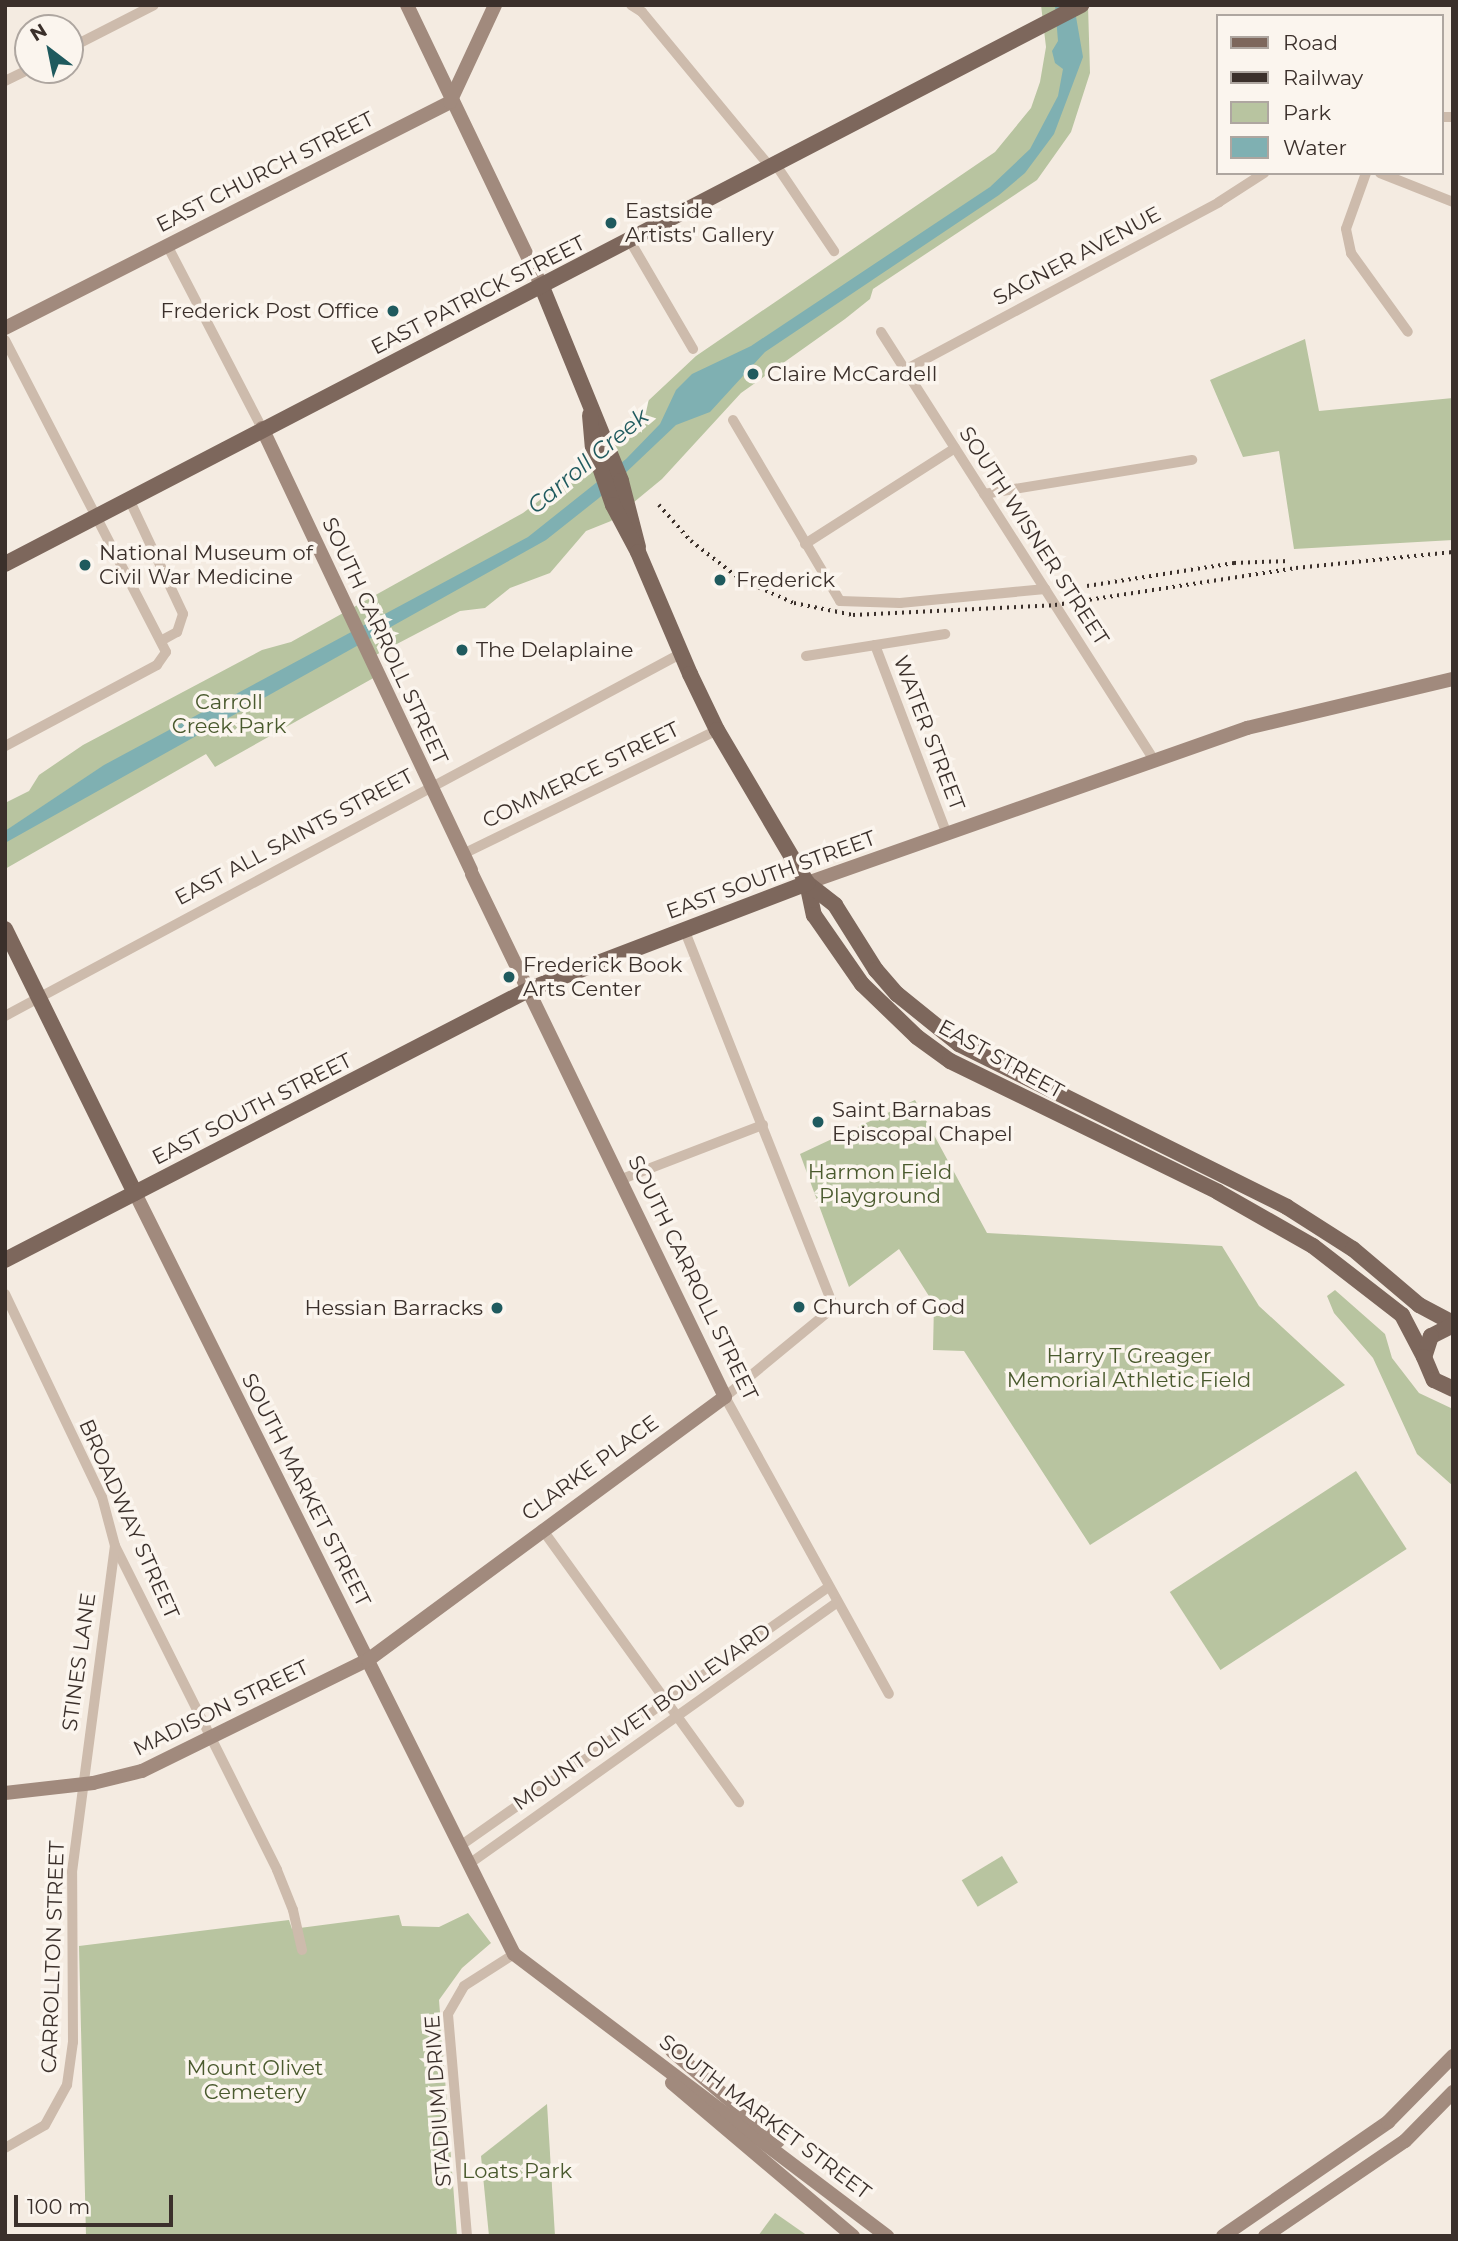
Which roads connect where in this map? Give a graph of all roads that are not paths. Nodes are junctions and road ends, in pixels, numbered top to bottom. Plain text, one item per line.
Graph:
1 (154, 5) edge
2 (407, 5) edge
3 (495, 5) edge
4 (631, 5) edge
5 (1078, 7) edge
6 (84, 41) edge
7 (450, 102) junction
8 (773, 166) junction
9 (1262, 175) edge
10 (1365, 175) edge
11 (1385, 175) edge
12 (1453, 202) edge
13 (630, 241) junction
14 (167, 245) junction
15 (834, 251) dead end
16 (542, 287) junction
17 (5, 328) edge
18 (1408, 331) dead end
19 (880, 332) dead end
20 (5, 340) edge
21 (693, 349) dead end
22 (905, 370) junction
23 (733, 419) dead end
24 (262, 428) junction
25 (955, 448) junction
26 (1192, 460) dead end
27 (984, 494) junction
28 (129, 499) junction
29 (93, 518) junction
30 (805, 544) junction
31 (5, 564) edge
32 (1045, 589) junction
33 (945, 634) dead end
34 (161, 641) junction
35 (875, 645) junction
36 (680, 654) junction
37 (806, 656) dead end
38 (1453, 679) edge
39 (717, 730) junction
40 (5, 746) edge
41 (1154, 760) junction
42 (431, 786) junction
43 (947, 835) junction
44 (463, 854) junction
45 (807, 883) junction
46 (5, 929) edge
47 (684, 929) junction
48 (530, 989) junction
49 (39, 997) junction
50 (5, 1016) edge
51 (764, 1125) junction
52 (622, 1179) junction
53 (135, 1193) junction
54 (5, 1260) edge
55 (5, 1294) edge
56 (1453, 1324) edge
57 (1424, 1357) junction
58 (1453, 1389) edge
59 (725, 1397) junction
60 (542, 1529) junction
61 (115, 1546) junction
62 (828, 1587) junction
63 (837, 1602) junction
64 (368, 1660) junction
65 (889, 1693) dead end
66 (666, 1702) junction
67 (675, 1716) junction
68 (210, 1739) junction
69 (82, 1784) junction
70 (5, 1793) edge
71 (739, 1802) dead end
72 (460, 1846) junction
73 (469, 1864) junction
74 (302, 1951) dead end
75 (514, 1954) junction
76 (616, 2033) junction
77 (672, 2051) dead end
78 (1453, 2056) edge
79 (1453, 2092) edge
80 (5, 2147) edge
81 (805, 2170) junction
82 (1291, 2193) junction
83 (467, 2236) edge
84 (853, 2236) edge
85 (887, 2236) edge
86 (1223, 2236) edge
87 (1264, 2236) edge

1 - 6 street
2 - 7 main road
3 - 7 main road
4 - 8 street
5 - 8 main road, EAST PATRICK STREET
7 - 14 main road, EAST CHURCH STREET
7 - 16 main road
8 - 13 main road, EAST PATRICK STREET
8 - 15 street
9 - 22 street, SAGNER AVENUE
10 - 18 street
11 - 12 street
13 - 16 main road, EAST PATRICK STREET
13 - 21 street
14 - 17 main road, EAST CHURCH STREET
14 - 24 street
16 - 24 main road, EAST PATRICK STREET
16 - 36 main road
19 - 22 street, SOUTH WISNER STREET
20 - 29 street
22 - 25 street, SOUTH WISNER STREET
23 - 30 street
24 - 28 main road, EAST PATRICK STREET
24 - 42 main road, SOUTH CARROLL STREET
25 - 27 street, SOUTH WISNER STREET
25 - 30 street
26 - 27 street
27 - 32 street, SOUTH WISNER STREET
28 - 29 main road, EAST PATRICK STREET
28 - 34 street
29 - 31 main road, EAST PATRICK STREET
29 - 34 street
30 - 32 street
32 - 41 street, SOUTH WISNER STREET
33 - 35 street
34 - 40 street
35 - 37 street
35 - 43 street, WATER STREET
36 - 39 main road
36 - 42 street, EAST ALL SAINTS STREET
38 - 41 main road, EAST SOUTH STREET
39 - 44 street, COMMERCE STREET
39 - 45 main road
41 - 43 main road, EAST SOUTH STREET
42 - 44 main road, SOUTH CARROLL STREET
42 - 49 street, EAST ALL SAINTS STREET
43 - 45 main road, EAST SOUTH STREET
44 - 48 main road, SOUTH CARROLL STREET
45 - 47 main road, EAST SOUTH STREET
45 - 56 main road, EAST STREET
45 - 57 main road, EAST STREET
46 - 49 main road, SOUTH MARKET STREET
47 - 48 main road, EAST SOUTH STREET
47 - 51 street
48 - 52 main road, SOUTH CARROLL STREET
48 - 53 main road, EAST SOUTH STREET
49 - 50 street, EAST ALL SAINTS STREET
49 - 53 main road, SOUTH MARKET STREET
51 - 52 street
51 - 59 street, CLARKE PLACE
52 - 59 main road, SOUTH CARROLL STREET
53 - 54 main road, EAST SOUTH STREET
53 - 64 main road, SOUTH MARKET STREET
55 - 61 street, BROADWAY STREET
56 - 57 main road
57 - 58 main road, EAST STREET
59 - 60 main road, CLARKE PLACE
59 - 62 street, SOUTH CARROLL STREET
60 - 64 main road, CLARKE PLACE
60 - 66 street
61 - 68 street, BROADWAY STREET
61 - 69 street, STINES LANE
62 - 63 street, SOUTH CARROLL STREET
62 - 66 street, MOUNT OLIVET BOULEVARD
63 - 65 street, SOUTH CARROLL STREET
63 - 67 street, MOUNT OLIVET BOULEVARD
64 - 68 main road, MADISON STREET
64 - 72 main road, SOUTH MARKET STREET
66 - 67 street
66 - 72 street, MOUNT OLIVET BOULEVARD
67 - 71 street
67 - 73 street, MOUNT OLIVET BOULEVARD
68 - 69 main road, MADISON STREET
68 - 74 street, BROADWAY STREET
69 - 70 main road, MADISON STREET
69 - 80 street, CARROLLTON STREET
72 - 73 main road, SOUTH MARKET STREET
73 - 75 main road, SOUTH MARKET STREET
75 - 76 main road, SOUTH MARKET STREET
75 - 83 street, STADIUM DRIVE
76 - 81 main road, SOUTH MARKET STREET
76 - 84 main road, SOUTH MARKET STREET
77 - 81 main road
78 - 82 main road
79 - 87 main road
81 - 85 main road, SOUTH MARKET STREET
82 - 86 main road
82 - 87 main road

